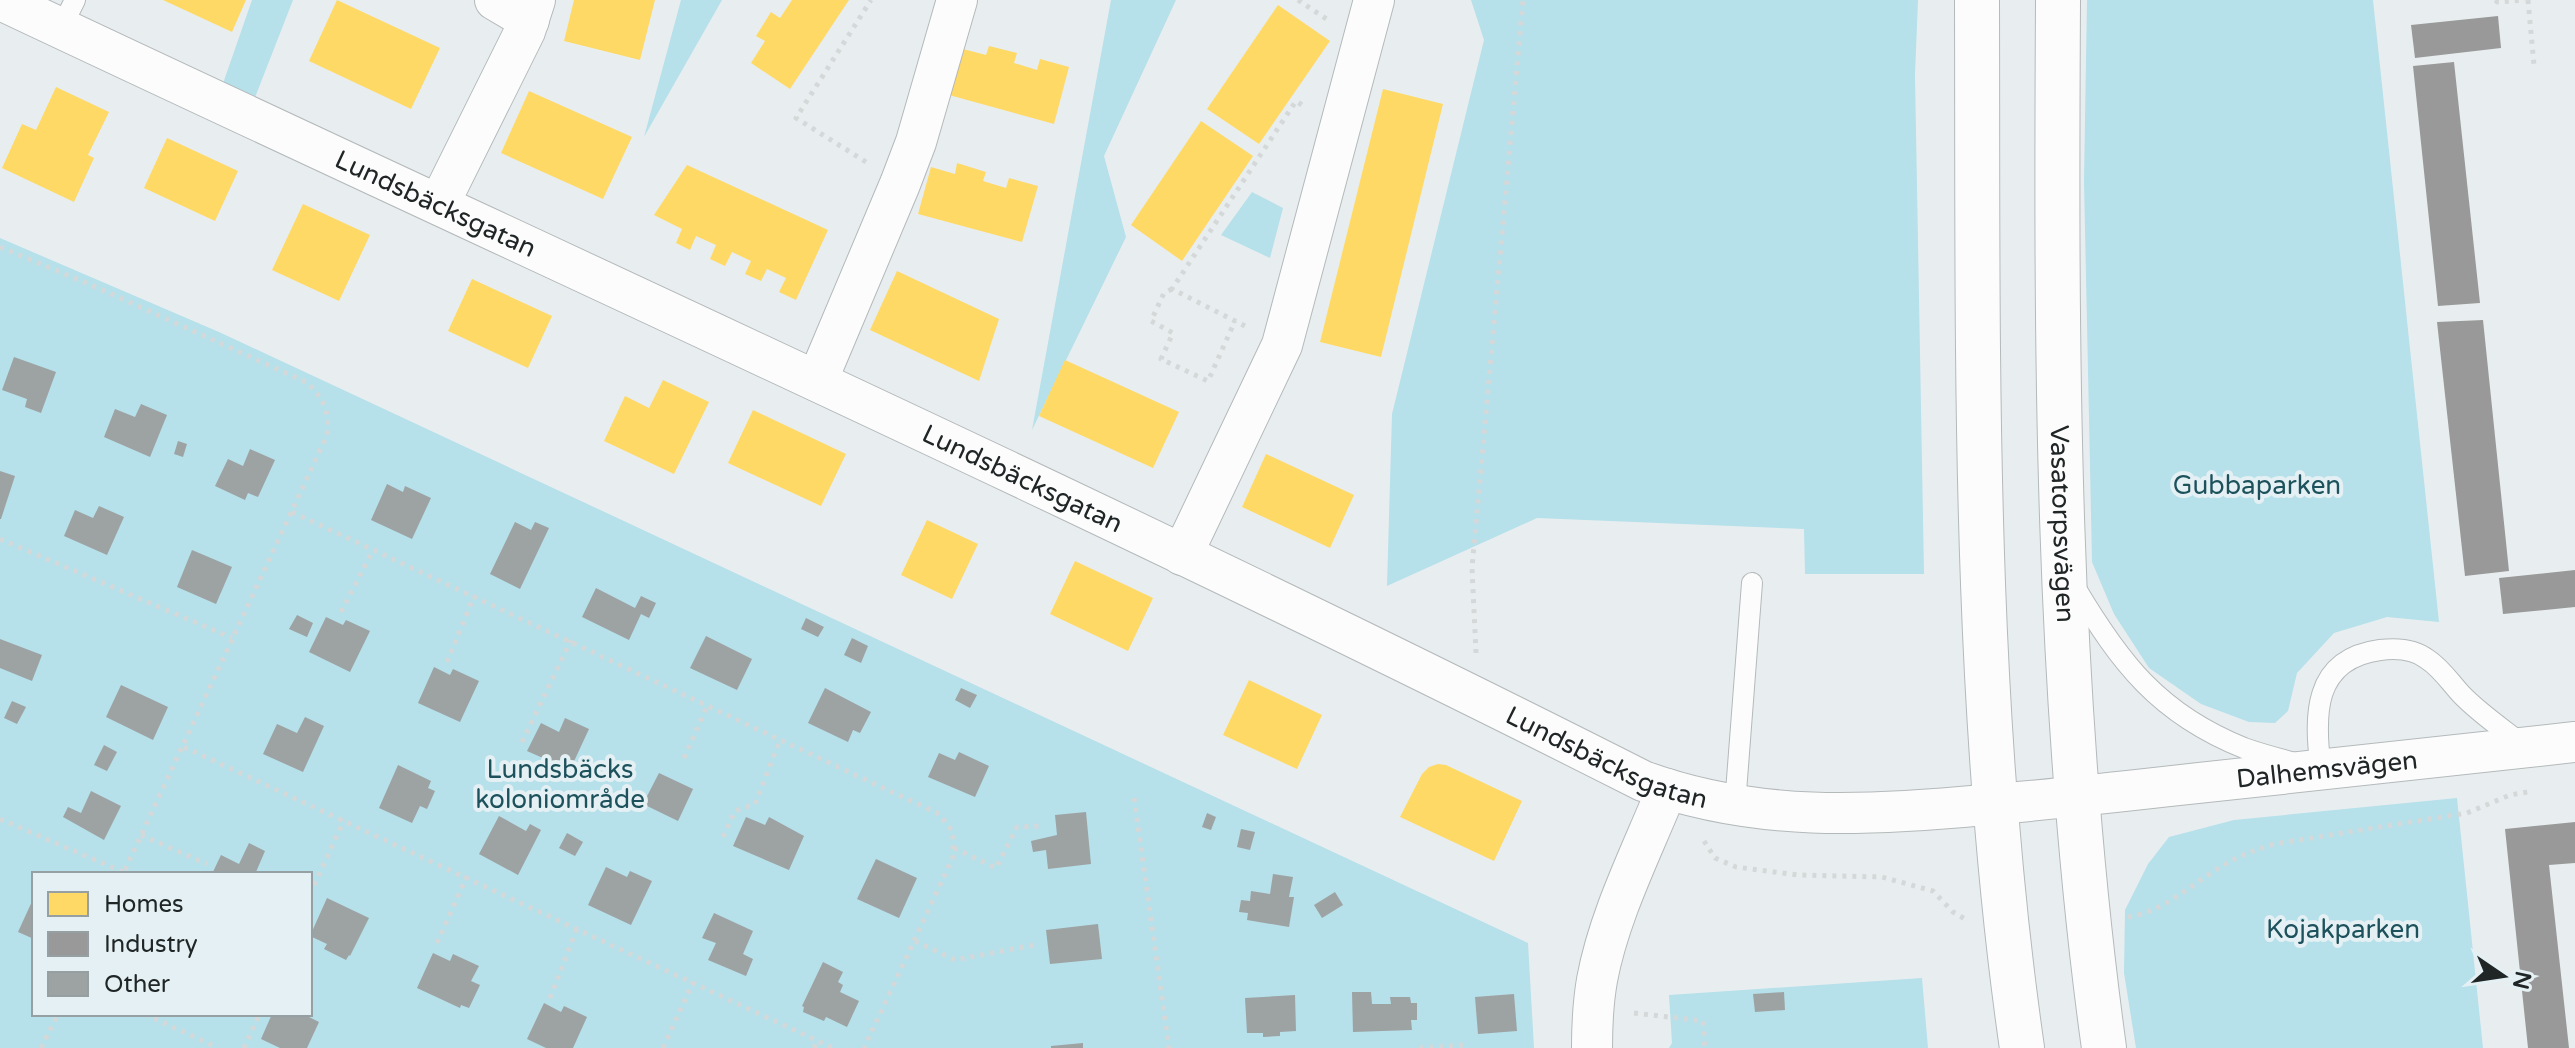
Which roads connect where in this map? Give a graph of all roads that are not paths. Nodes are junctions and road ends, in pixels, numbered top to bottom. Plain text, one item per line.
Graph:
1 (1, 0) edge
2 (495, 0) edge
3 (957, 0) edge
4 (1374, 0) edge
5 (1977, 0) edge
6 (2058, 0) edge
7 (532, 10) edge
8 (68, 14) edge
9 (439, 204) junction
10 (817, 381) junction
11 (1182, 555) junction
12 (2064, 567) junction
13 (1752, 583) dead end
14 (2575, 742) edge
15 (2526, 748) junction
16 (2321, 770) junction
17 (1667, 789) junction
18 (2078, 798) junction
19 (1997, 804) junction
20 (1735, 805) junction
21 (1592, 1029) edge
22 (2022, 1048) edge
23 (2104, 1048) edge

1 - 8 street, Lundsbäcksgatan
2 - 7 street
3 - 10 street
4 - 11 street
5 - 19 main road
6 - 12 main road, Vasatorpsvägen
7 - 9 street
8 - 9 street, Lundsbäcksgatan
9 - 10 street, Lundsbäcksgatan
10 - 11 street, Lundsbäcksgatan
11 - 17 street, Lundsbäcksgatan
12 - 16 lane
12 - 18 main road, Vasatorpsvägen
13 - 20 lane
14 - 15 street, Dalhemsvägen
15 - 16 street, Dalhemsvägen
15 - 16 lane
16 - 18 street, Dalhemsvägen
17 - 20 street, Lundsbäcksgatan
17 - 21 street
18 - 19 street, Lundsbäcksgatan
18 - 23 main road, Vasatorpsvägen
19 - 20 street, Lundsbäcksgatan
19 - 22 main road

